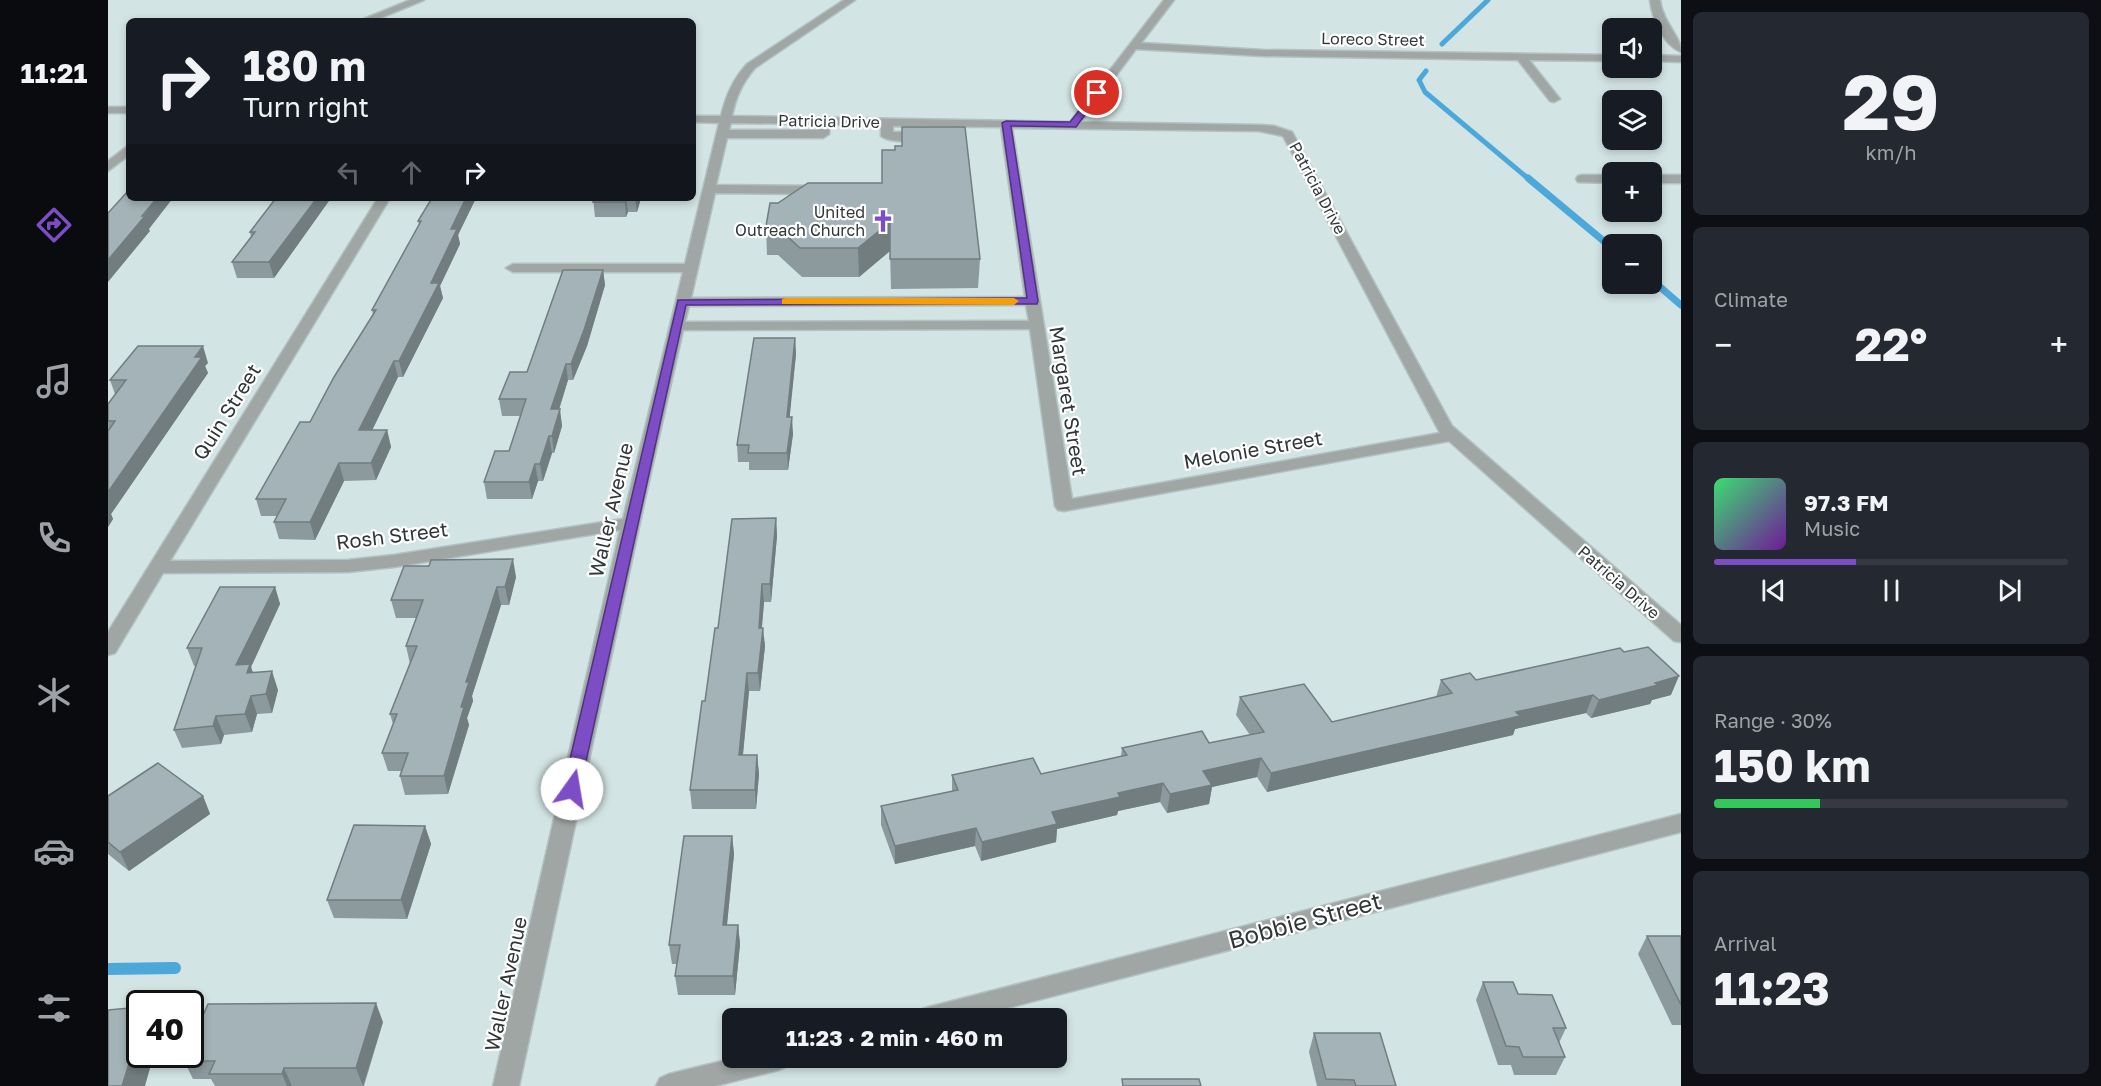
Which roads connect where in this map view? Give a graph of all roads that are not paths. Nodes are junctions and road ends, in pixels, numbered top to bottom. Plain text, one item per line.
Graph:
1 (419, 0) edge
2 (850, 0) edge
3 (1170, 0) edge
4 (1655, 0) edge
5 (372, 18) edge
6 (1132, 46) junction
7 (1681, 49) edge
8 (1521, 57) junction
9 (1602, 58) edge
10 (1662, 58) edge
11 (1681, 59) edge
12 (1554, 99) dead end
13 (108, 110) edge
14 (126, 110) edge
15 (696, 120) edge
16 (887, 122) junction
17 (964, 123) junction
18 (1006, 123) junction
19 (1073, 125) junction
20 (722, 126) junction
21 (942, 136) edge
22 (964, 136) edge
23 (126, 152) edge
24 (108, 167) edge
25 (1582, 179) dead end
26 (1602, 179) edge
27 (1662, 179) edge
28 (1681, 180) edge
29 (708, 189) junction
30 (842, 190) edge
31 (382, 201) edge
32 (513, 268) dead end
33 (689, 268) junction
34 (1033, 301) junction
35 (682, 302) junction
36 (872, 302) junction
37 (873, 325) junction
38 (1037, 325) junction
39 (676, 326) junction
40 (1450, 436) junction
41 (1064, 506) joint
42 (630, 523) junction
43 (157, 567) junction
44 (1681, 636) edge
45 (108, 648) edge
46 (1681, 823) edge
47 (968, 1008) edge
48 (740, 1068) edge
49 (506, 1086) edge
50 (669, 1086) edge

1 - 5 street
2 - 20 street, Waller Avenue
3 - 6 street
4 - 7 street
6 - 8 street, Loreco Street
6 - 19 street
8 - 9 street, Loreco Street
8 - 12 street
10 - 11 street
13 - 14 street
15 - 20 street
16 - 17 street, Patricia Drive
16 - 20 street, Patricia Drive
16 - 21 street
17 - 18 street, Patricia Drive
17 - 22 street
18 - 19 street, Patricia Drive
18 - 34 street, Margaret Street
19 - 40 street, Patricia Drive
20 - 29 street, Waller Avenue
23 - 24 street
25 - 26 street
27 - 28 street
29 - 30 street
29 - 33 street, Waller Avenue
31 - 43 street, Quin Street
32 - 33 street
33 - 35 street, Waller Avenue
34 - 36 street
34 - 38 street, Margaret Street
35 - 36 street
35 - 39 street, Waller Avenue
36 - 37 street
37 - 38 street
37 - 39 street
38 - 41 street, Margaret Street
39 - 42 street, Waller Avenue
40 - 41 street, Melonie Street
40 - 44 street, Patricia Drive
42 - 43 street, Rosh Street
42 - 49 street, Waller Avenue
43 - 45 street, Quin Street
46 - 47 street, Bobbie Street
48 - 50 street

